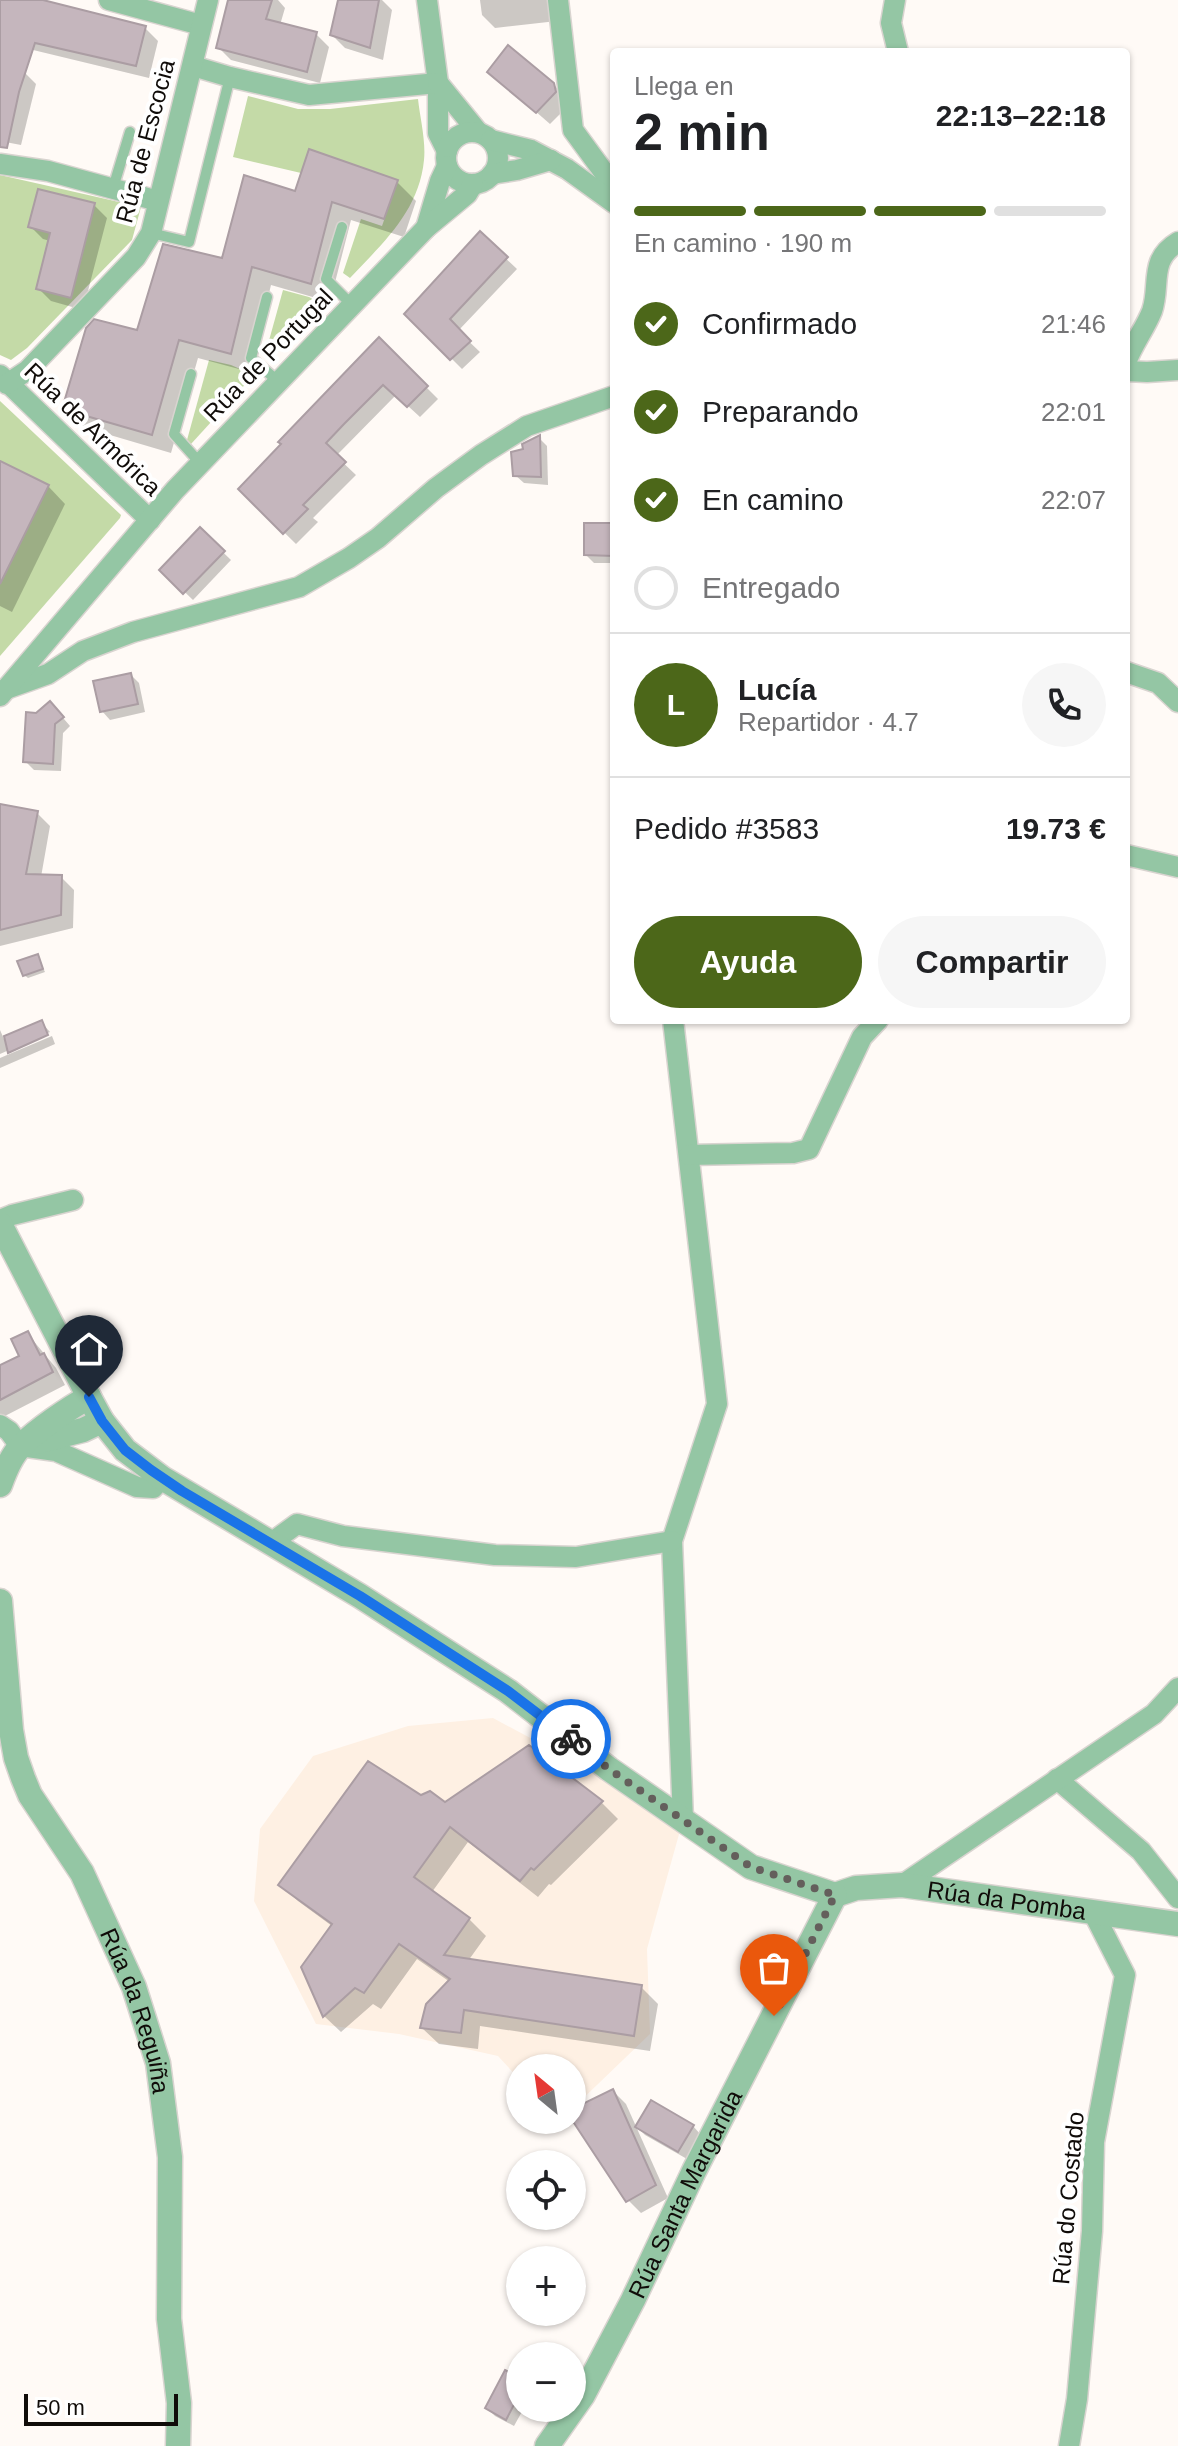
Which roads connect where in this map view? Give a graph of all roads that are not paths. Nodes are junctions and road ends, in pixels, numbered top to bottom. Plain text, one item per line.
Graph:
1 (109, 0) edge
2 (208, 0) edge
3 (427, 0) edge
4 (558, 0) edge
5 (895, 0) edge
6 (201, 25) junction
7 (897, 48) edge
8 (193, 66) junction
9 (230, 77) junction
10 (438, 83) junction
11 (130, 132) dead end
12 (485, 136) junction
13 (447, 158) junction
14 (551, 160) junction
15 (0, 164) edge
16 (483, 179) junction
17 (610, 181) edge
18 (113, 188) junction
19 (610, 200) edge
20 (158, 201) junction
21 (342, 227) dead end
22 (426, 228) junction
23 (151, 233) junction
24 (1178, 242) edge
25 (267, 297) dead end
26 (352, 305) junction
27 (1130, 355) edge
28 (1178, 370) edge
29 (1130, 371) edge
30 (191, 374) dead end
31 (4, 380) edge
32 (279, 382) junction
33 (610, 397) edge
34 (200, 463) junction
35 (150, 520) junction
36 (1130, 673) edge
37 (3, 693) edge
38 (1178, 702) edge
39 (1130, 856) edge
40 (1178, 867) edge
41 (673, 1024) edge
42 (874, 1024) edge
43 (689, 1155) junction
44 (73, 1200) dead end
45 (0, 1222) edge
46 (89, 1397) junction
47 (102, 1421) junction
48 (0, 1425) edge
49 (20, 1446) junction
50 (162, 1478) junction
51 (0, 1485) edge
52 (672, 1541) junction
53 (271, 1543) junction
54 (0, 1601) edge
55 (1178, 1688) edge
56 (1057, 1779) junction
57 (683, 1820) junction
58 (902, 1885) junction
59 (835, 1895) junction
60 (1178, 1898) edge
61 (1094, 1914) junction
62 (1178, 1924) edge
63 (178, 2446) edge
64 (547, 2446) edge
65 (1069, 2446) edge

1 - 6 street
2 - 6 street, Rúa de Escocia
3 - 10 street
4 - 17 street
5 - 7 street
6 - 8 street, Rúa de Escocia
8 - 9 street
8 - 20 street, Rúa de Escocia
9 - 10 street
9 - 23 lane
10 - 12 street
10 - 13 street
11 - 18 lane
12 - 13 street
12 - 14 street
12 - 16 street
13 - 16 street
13 - 22 street, Rúa de Portugal
14 - 16 street
14 - 19 street
15 - 18 street
16 - 22 street, Rúa de Portugal
18 - 20 street
20 - 23 street, Rúa de Escocia
21 - 26 lane
22 - 26 street, Rúa de Portugal
23 - 31 street, Rúa de Escocia
24 - 27 street
25 - 32 lane
26 - 32 street, Rúa de Portugal
28 - 29 street
30 - 34 lane
31 - 35 street, Rúa de Armórica
32 - 34 street, Rúa de Portugal
33 - 37 street
34 - 35 street, Rúa de Portugal
35 - 37 street, Rúa de Portugal
36 - 38 street
39 - 40 street
41 - 43 street
42 - 43 street
43 - 52 street
44 - 45 street
45 - 46 street
46 - 47 street
46 - 49 street
47 - 49 street
47 - 50 street
48 - 49 street
49 - 50 street
49 - 51 street
50 - 53 street
52 - 53 street
52 - 57 street
53 - 57 street
54 - 63 street, Rúa da Reguiña
55 - 56 street
56 - 58 street
56 - 60 street
57 - 59 street
58 - 59 street, Rúa da Pomba
58 - 61 street, Rúa da Pomba
59 - 64 street, Rúa Santa Margarida
61 - 62 street, Rúa da Pomba
61 - 65 street, Rúa do Costado

